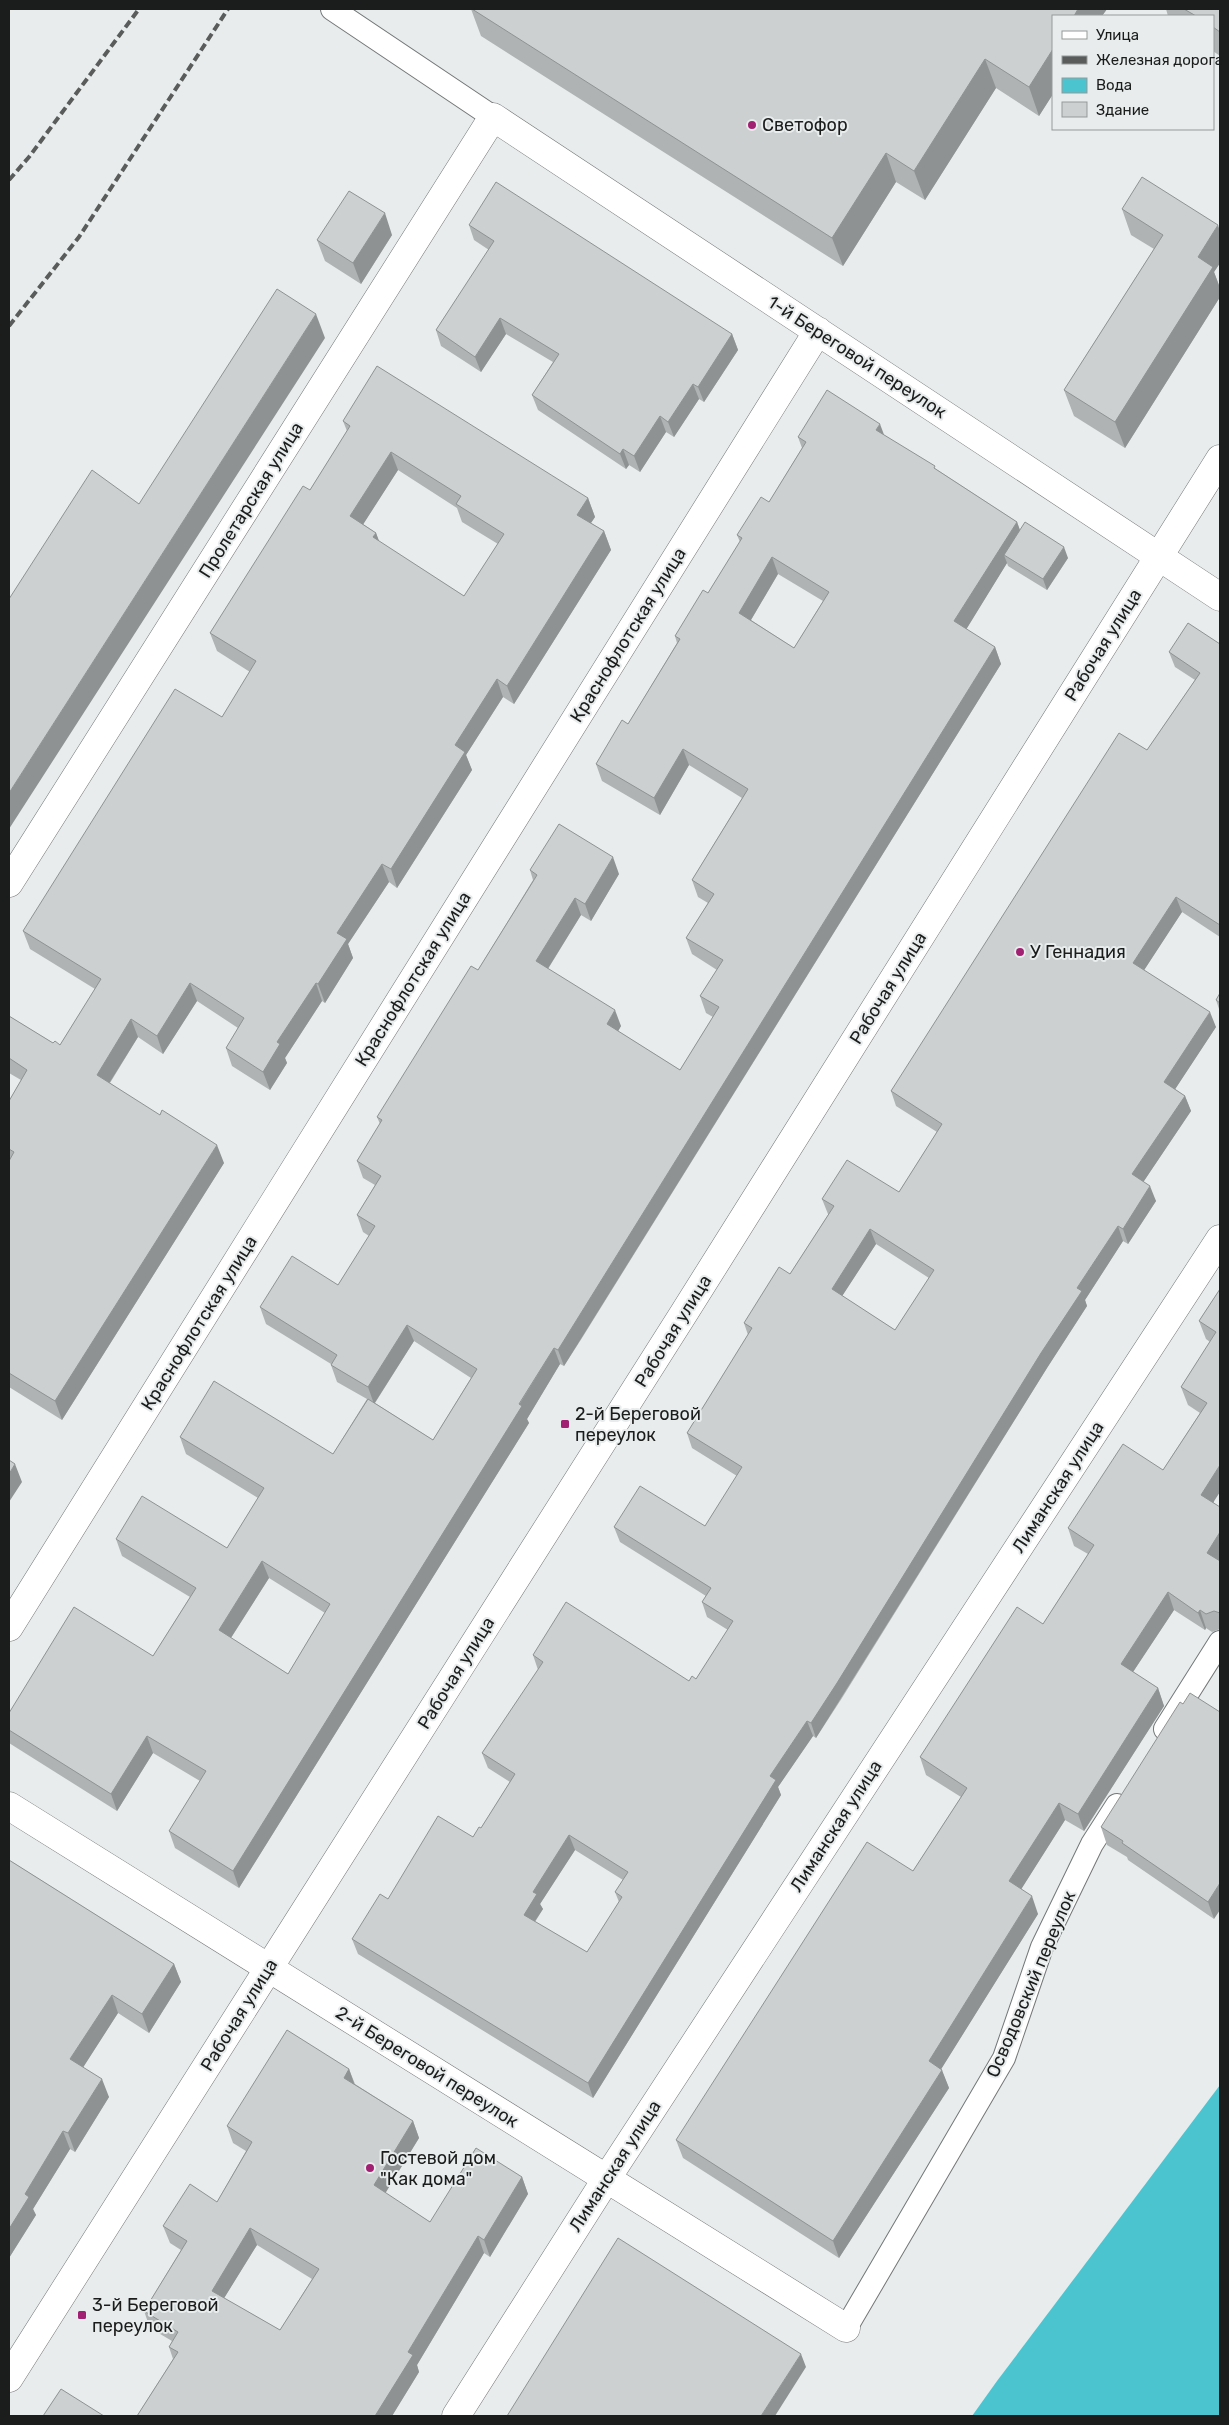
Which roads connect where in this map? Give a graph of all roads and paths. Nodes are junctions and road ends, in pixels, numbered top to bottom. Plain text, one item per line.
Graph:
1 (332, 9) edge
2 (493, 117) junction
3 (818, 331) junction
4 (1220, 459) edge
5 (1158, 557) junction
6 (1220, 598) edge
7 (9, 883) edge
8 (1220, 1239) edge
9 (9, 1627) edge
10 (1220, 1642) edge
11 (1156, 1743) edge
12 (1129, 1785) edge
13 (9, 1806) edge
14 (269, 1968) junction
15 (607, 2178) junction
16 (846, 2328) joint
17 (9, 2378) edge
18 (456, 2416) edge

1 - 2 lane
2 - 3 street, 1-й Береговой переулок
2 - 7 street, Пролетарская улица
3 - 5 street, 1-й Береговой переулок
3 - 9 street, Краснофлотская улица
4 - 5 street, Рабочая улица
5 - 6 street, 1-й Береговой переулок
5 - 14 street, Рабочая улица
8 - 15 street, Лиманская улица
10 - 11 lane
12 - 16 lane, Осводовский переулок
13 - 14 street, 2-й Береговой переулок
14 - 15 street, 2-й Береговой переулок
14 - 17 street, Рабочая улица
15 - 16 street, 2-й Береговой переулок
15 - 18 street, Лиманская улица

